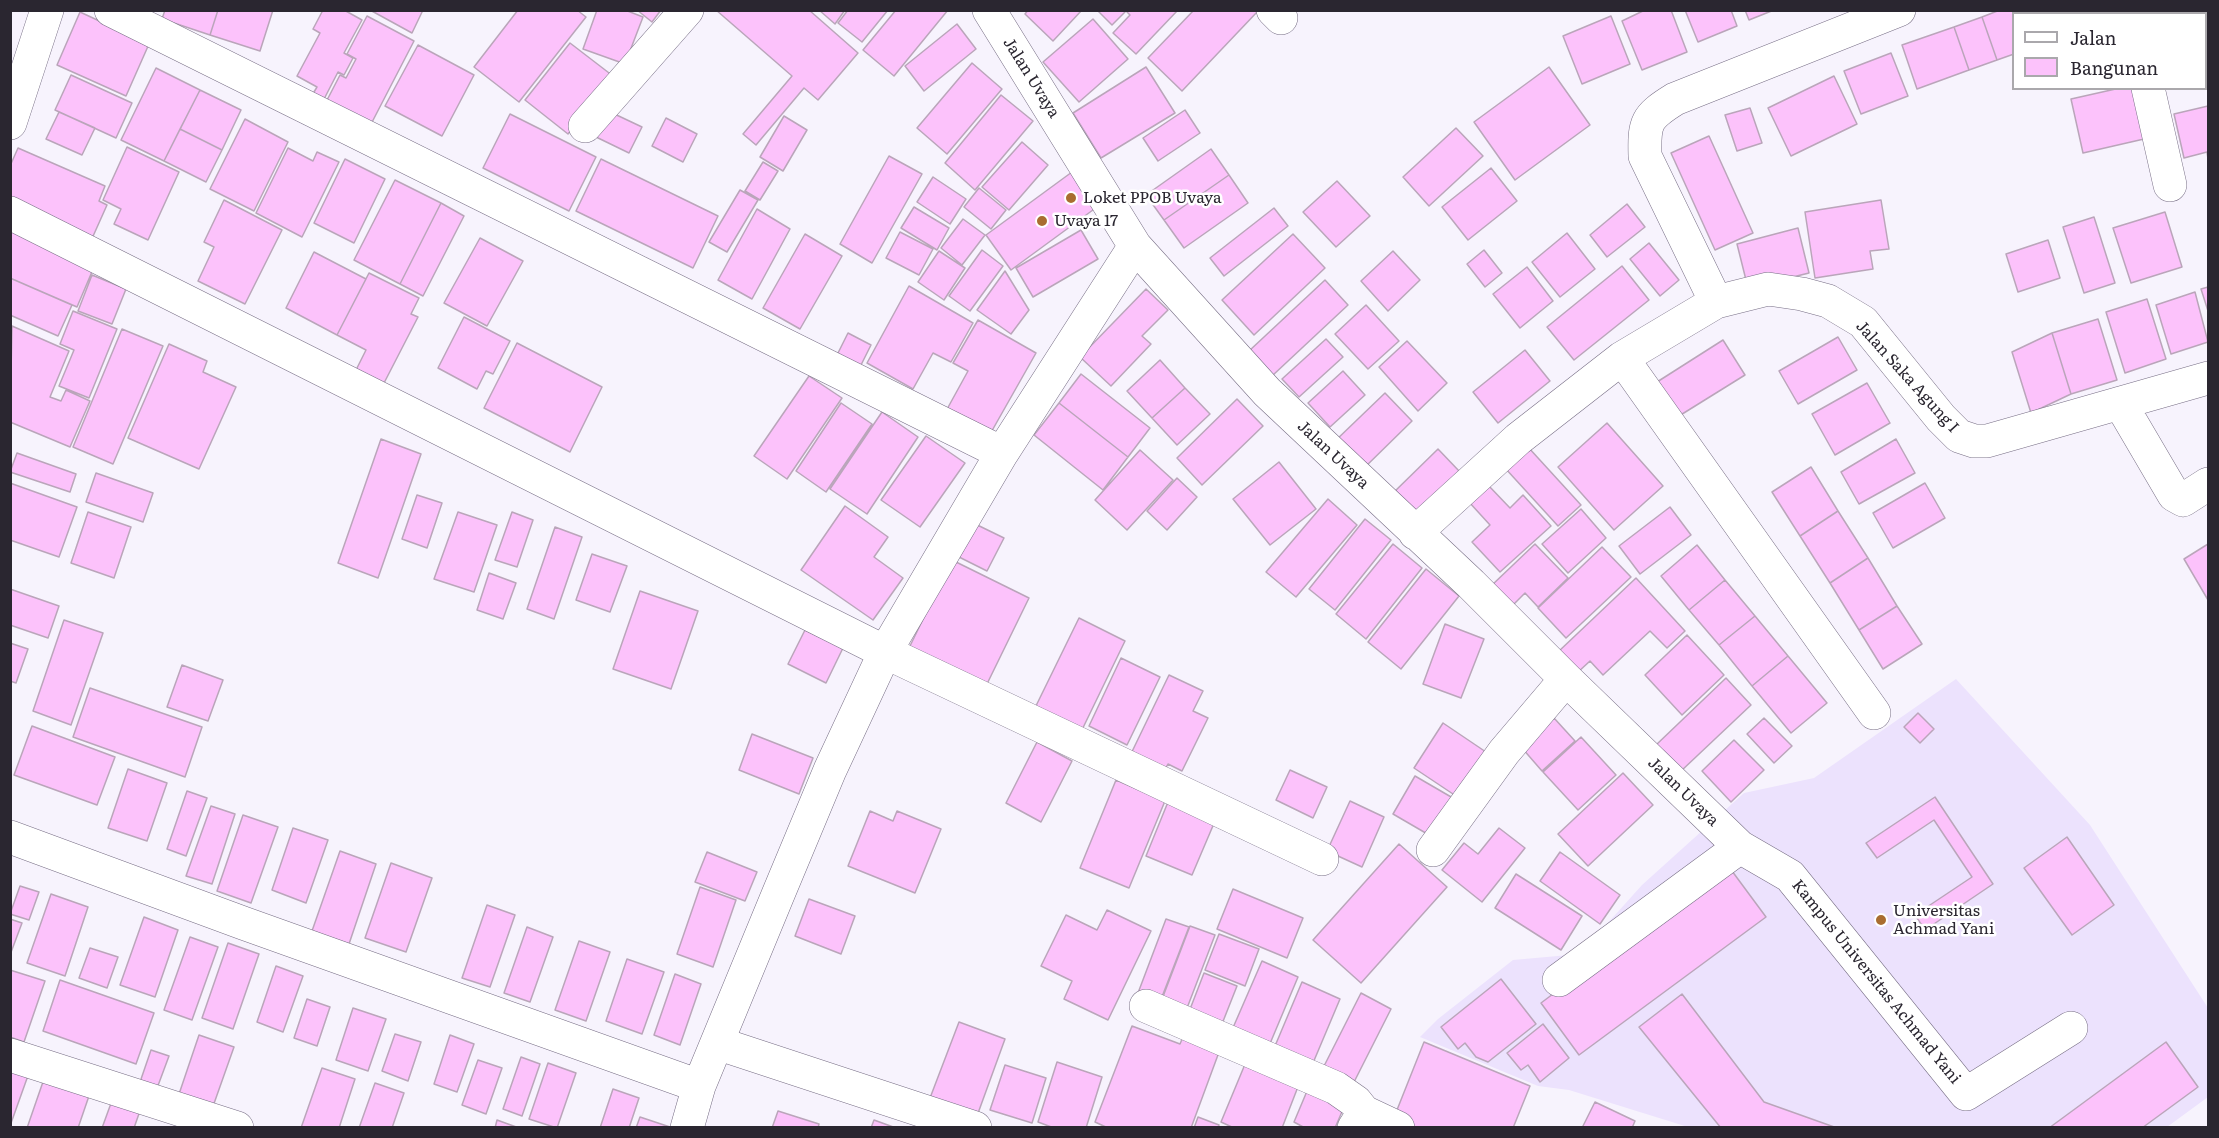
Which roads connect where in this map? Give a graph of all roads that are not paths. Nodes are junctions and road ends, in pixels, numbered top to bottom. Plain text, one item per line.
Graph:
1 (47, 10) edge
2 (111, 10) edge
3 (687, 10) edge
4 (990, 10) edge
5 (1899, 10) edge
6 (2148, 90) edge
7 (13, 101) edge
8 (585, 126) dead end
9 (2170, 185) dead end
10 (10, 213) edge
11 (1135, 246) junction
12 (1716, 302) junction
13 (1622, 358) junction
14 (2208, 378) edge
15 (2120, 403) junction
16 (1002, 453) junction
17 (2208, 484) edge
18 (1416, 533) junction
19 (885, 652) junction
20 (1566, 680) junction
21 (1874, 713) dead end
22 (10, 837) edge
23 (1740, 847) junction
24 (1433, 850) dead end
25 (1322, 859) dead end
26 (1559, 980) dead end
27 (1146, 1006) dead end
28 (2071, 1028) dead end
29 (717, 1043) junction
30 (10, 1055) edge
31 (699, 1086) junction
32 (1359, 1120) edge
33 (230, 1126) edge
34 (687, 1128) edge
35 (975, 1128) edge
36 (1398, 1128) edge

1 - 7 street
2 - 16 street
3 - 8 street
4 - 11 street, Jalan Uvaya
5 - 12 street
6 - 9 street
10 - 19 street
11 - 16 street
11 - 18 street, Jalan Uvaya
12 - 13 street, Jalan Saka Agung I
12 - 15 street, Jalan Saka Agung I
13 - 18 street, Jalan Saka Agung I
13 - 21 street
14 - 15 street, Jalan Saka Agung I
15 - 17 street
16 - 19 street
18 - 20 street, Jalan Uvaya
19 - 25 street
19 - 29 street
20 - 23 street, Jalan Uvaya
20 - 24 street
22 - 31 street
23 - 26 street
23 - 28 street, Kampus Universitas Achmad Yani
27 - 32 street
29 - 31 street
29 - 35 street
30 - 33 street
31 - 34 street
32 - 36 street

